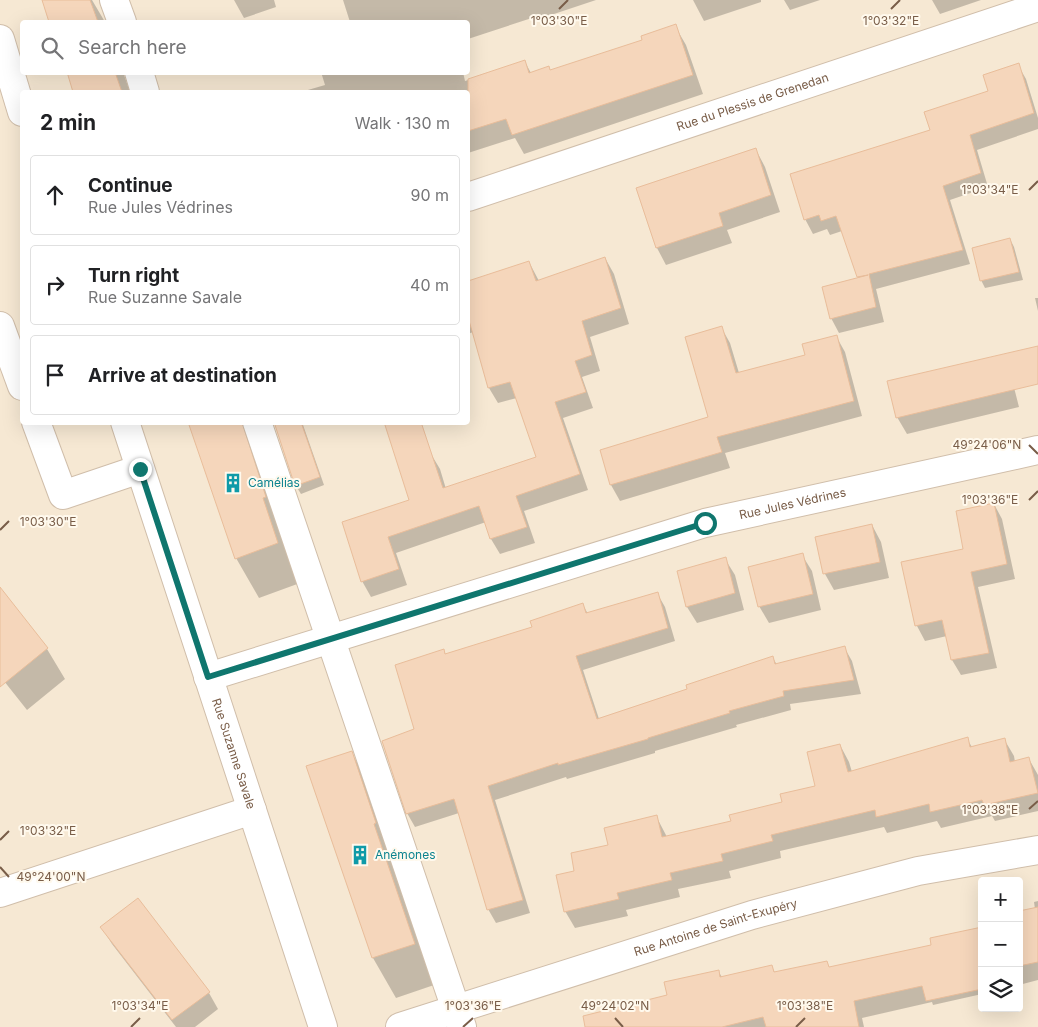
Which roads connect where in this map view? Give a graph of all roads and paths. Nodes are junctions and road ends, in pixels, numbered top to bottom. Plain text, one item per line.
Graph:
1 (114, 0) edge
2 (1038, 7) edge
3 (121, 20) edge
4 (0, 38) edge
5 (139, 75) edge
6 (144, 90) edge
7 (12, 98) edge
8 (470, 196) edge
9 (0, 326) edge
10 (20, 381) edge
11 (37, 425) edge
12 (126, 425) edge
13 (259, 425) edge
14 (1038, 450) edge
15 (140, 469) junction
16 (331, 639) junction
17 (208, 677) junction
18 (252, 810) junction
19 (1038, 850) edge
20 (0, 893) edge
21 (459, 1018) edge
22 (323, 1027) edge
23 (400, 1027) edge

1 - 3 street
2 - 8 street, Rue du Plessis de Grenedan
4 - 7 street
5 - 6 street
9 - 10 street
11 - 15 street
12 - 15 street, Rue Suzanne Savale
13 - 16 street
14 - 16 street, Rue Jules Védrines
15 - 17 street, Rue Suzanne Savale
16 - 17 street, Rue Jules Védrines
16 - 21 street
17 - 18 street, Rue Suzanne Savale
18 - 20 street
18 - 22 street, Rue Suzanne Savale
19 - 21 street, Rue Antoine de Saint-Exupéry
21 - 23 street, Rue Antoine de Saint-Exupéry

